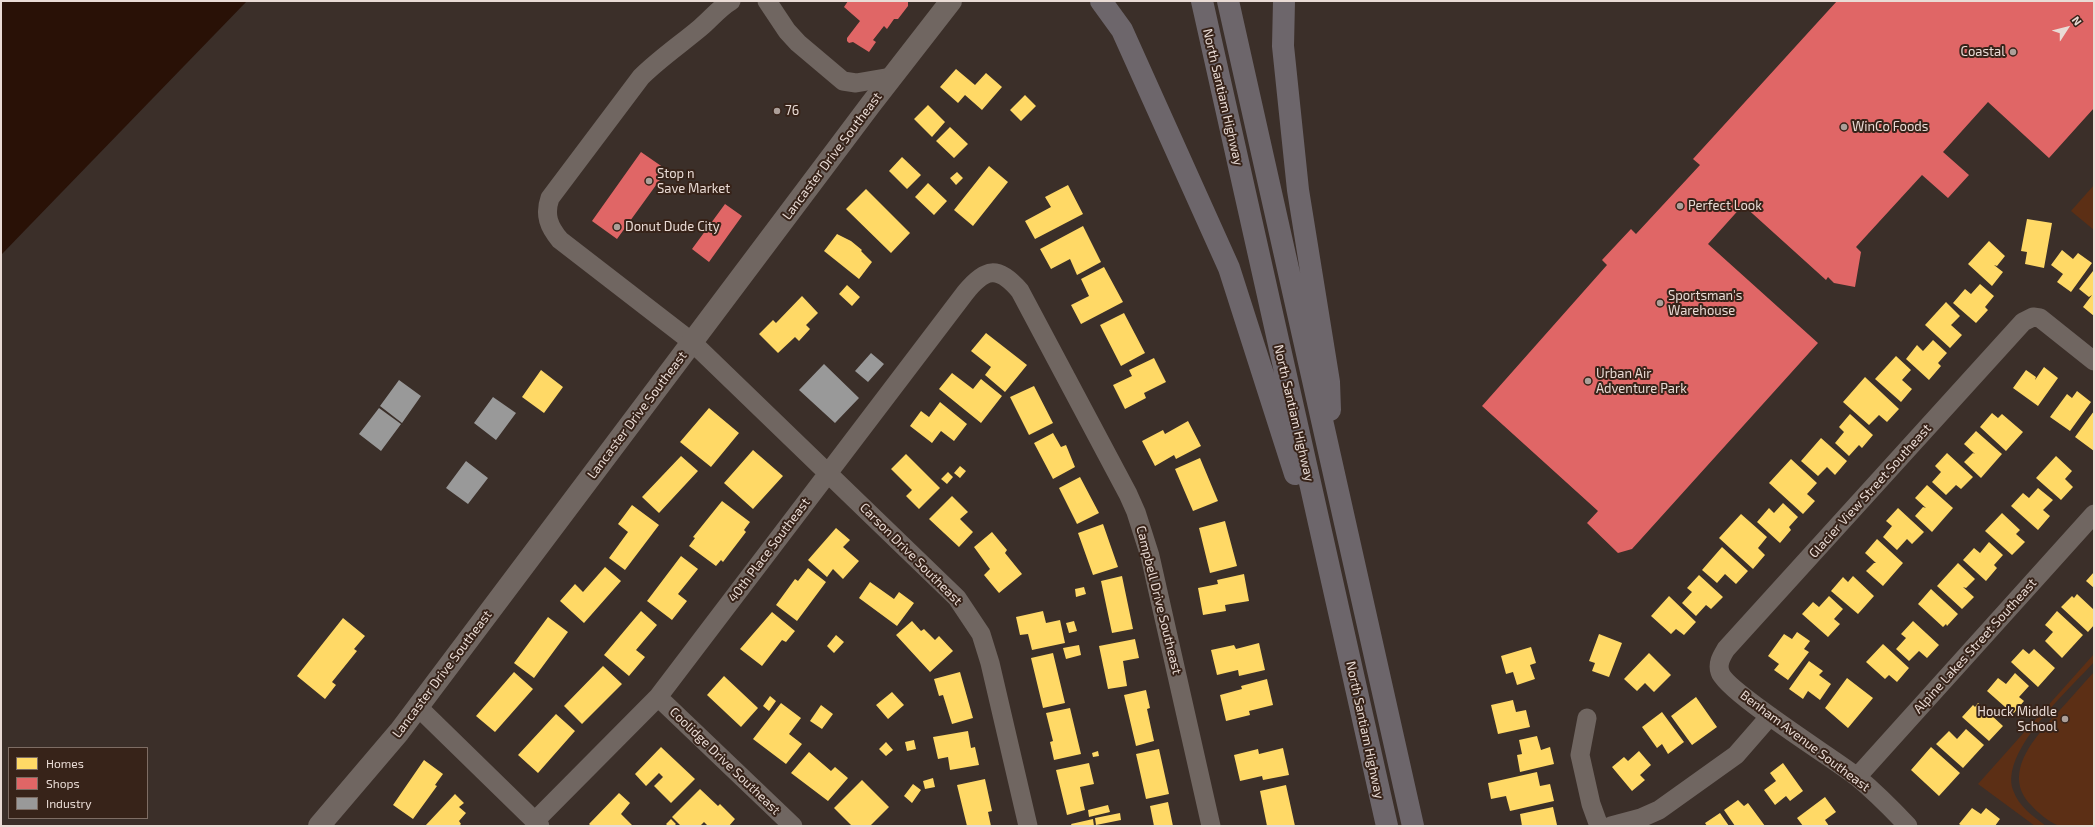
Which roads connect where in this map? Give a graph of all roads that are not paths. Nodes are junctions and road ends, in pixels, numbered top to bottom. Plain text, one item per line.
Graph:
1 (767, 1) edge
2 (951, 1) edge
3 (1101, 1) edge
4 (1202, 1) edge
5 (1228, 1) edge
6 (1284, 1) edge
7 (726, 2) edge
8 (892, 77) junction
9 (992, 272) joint
10 (692, 342) junction
11 (2094, 361) edge
12 (1333, 469) junction
13 (828, 472) junction
14 (2094, 514) edge
15 (1338, 606) junction
16 (1720, 672) joint
17 (658, 697) junction
18 (418, 707) junction
19 (1770, 716) junction
20 (1587, 718) dead end
21 (1857, 777) junction
22 (538, 823) edge
23 (319, 826) edge
24 (793, 826) edge
25 (1028, 826) edge
26 (1211, 826) edge
27 (1387, 826) edge
28 (1412, 826) edge
29 (1599, 826) edge
30 (1611, 826) edge
31 (1908, 826) edge

1 - 8 street
2 - 8 main road, Lancaster Drive Southeast
3 - 15 highway
4 - 15 highway, North Santiam Highway
5 - 12 highway, North Santiam Highway
6 - 12 highway
7 - 10 street, Carson Drive Southeast
8 - 10 main road, Lancaster Drive Southeast
9 - 13 street, 40th Place Southeast
9 - 26 street, Campbell Drive Southeast
10 - 13 street, Carson Drive Southeast
10 - 18 main road, Lancaster Drive Southeast
11 - 16 street, Glacier View Street Southeast
12 - 28 highway, North Santiam Highway
13 - 17 street, 40th Place Southeast
13 - 25 street, Carson Drive Southeast
14 - 21 street, Alpine Lakes Street Southeast
15 - 27 highway, North Santiam Highway
16 - 19 street, Benham Avenue Southeast
17 - 22 street, 40th Place Southeast
17 - 24 street, Coolidge Drive Southeast
18 - 22 street
18 - 23 main road, Lancaster Drive Southeast
19 - 21 street, Benham Avenue Southeast
19 - 30 street
20 - 29 street
21 - 31 street, Benham Avenue Southeast

